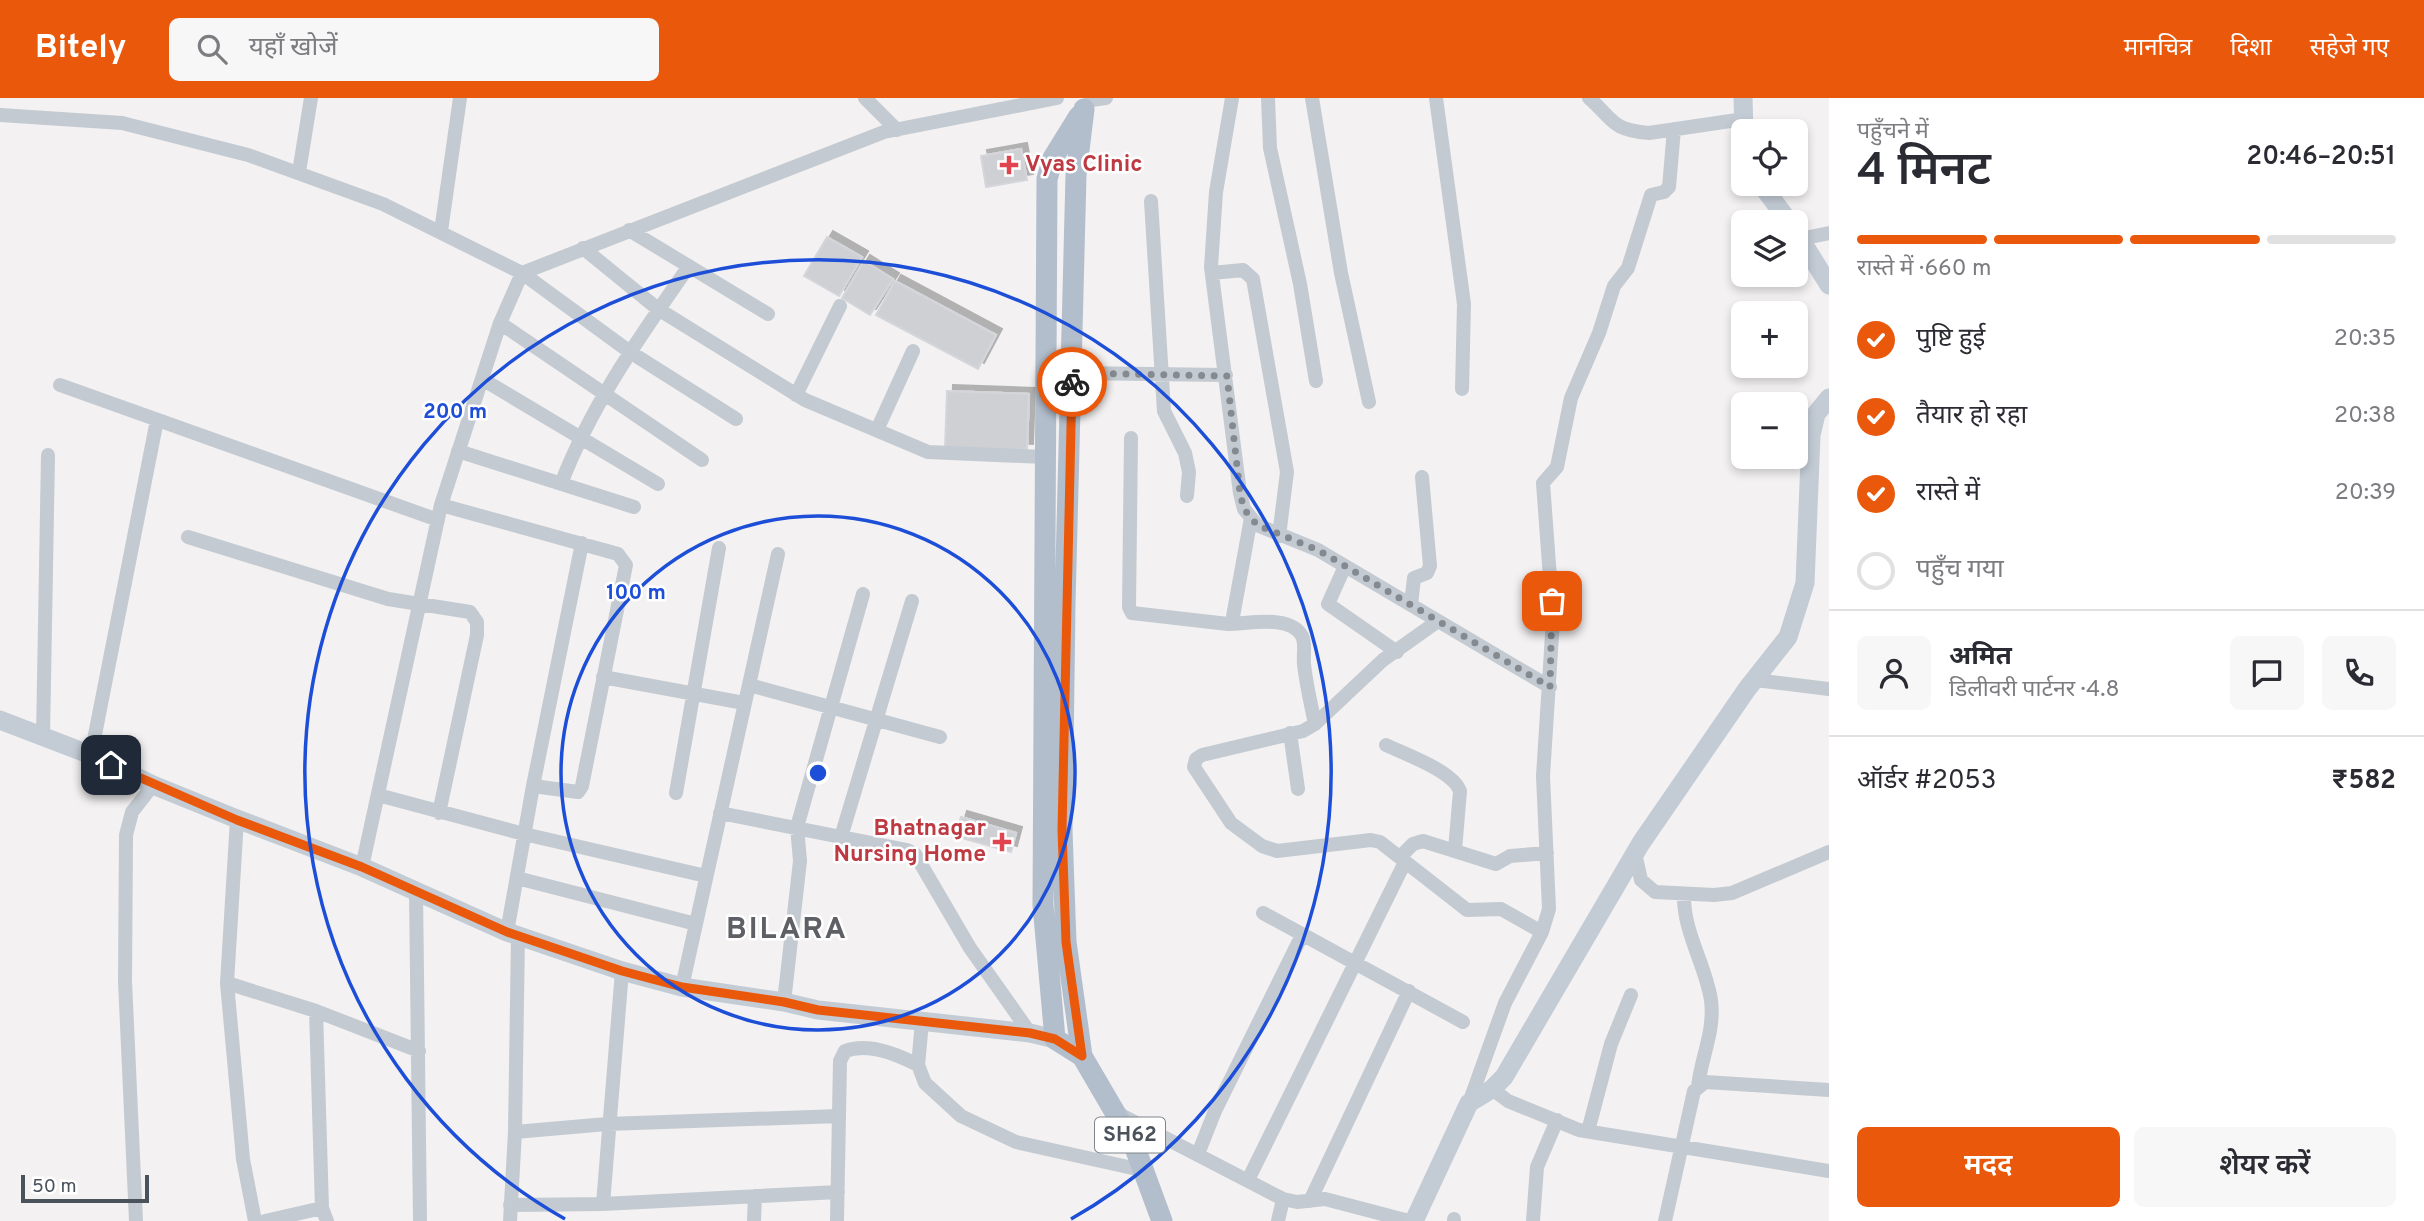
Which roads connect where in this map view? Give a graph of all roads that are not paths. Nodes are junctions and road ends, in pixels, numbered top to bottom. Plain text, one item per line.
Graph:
1 (311, 98) edge
2 (460, 98) edge
3 (865, 98) edge
4 (1057, 98) edge
5 (1232, 98) edge
6 (1268, 98) edge
7 (1312, 98) edge
8 (1436, 98) edge
9 (1589, 98) edge
10 (1743, 98) edge
11 (1094, 101) edge
12 (0, 115) edge
13 (1744, 119) edge
14 (1731, 126) edge
15 (1674, 129) junction
16 (897, 130) junction
17 (299, 172) junction
18 (1151, 201) dead end
19 (629, 230) junction
20 (441, 231) junction
21 (1808, 232) edge
22 (1829, 233) edge
23 (583, 248) junction
24 (1808, 252) edge
25 (689, 266) junction
26 (522, 273) junction
27 (1212, 274) junction
28 (1829, 285) edge
29 (840, 306) dead end
30 (658, 309) junction
31 (768, 314) dead end
32 (500, 323) junction
33 (914, 351) dead end
34 (630, 352) junction
35 (1072, 373) junction
36 (1162, 374) junction
37 (1227, 376) junction
38 (482, 379) junction
39 (1316, 381) dead end
40 (60, 385) dead end
41 (1462, 389) dead end
42 (605, 394) junction
43 (796, 395) junction
44 (1829, 398) edge
45 (1369, 402) dead end
46 (737, 419) dead end
47 (157, 420) junction
48 (877, 430) junction
49 (579, 437) junction
50 (1131, 438) dead end
51 (458, 451) junction
52 (48, 455) dead end
53 (1044, 457) junction
54 (702, 460) dead end
55 (1422, 477) dead end
56 (561, 484) junction
57 (658, 484) dead end
58 (1187, 496) dead end
59 (634, 507) dead end
60 (439, 513) junction
61 (1251, 518) junction
62 (1279, 536) junction
63 (188, 537) dead end
64 (582, 543) junction
65 (719, 548) dead end
66 (778, 554) dead end
67 (1345, 566) junction
68 (863, 594) dead end
69 (912, 601) dead end
70 (421, 602) junction
71 (1411, 605) junction
72 (1437, 621) junction
73 (1228, 624) junction
74 (1397, 652) junction
75 (603, 677) junction
76 (1755, 680) junction
77 (748, 685) junction
78 (1550, 687) junction
79 (1829, 690) edge
80 (694, 693) junction
81 (744, 703) junction
82 (830, 708) junction
83 (874, 719) junction
84 (0, 720) edge
85 (1315, 724) junction
86 (1290, 733) junction
87 (43, 737) junction
88 (940, 737) dead end
89 (1386, 745) dead end
90 (91, 755) junction
91 (153, 785) junction
92 (533, 786) junction
93 (1298, 789) dead end
94 (676, 793) dead end
95 (378, 795) junction
96 (439, 813) junction
97 (720, 813) junction
98 (237, 820) junction
99 (797, 827) junction
100 (524, 834) junction
101 (841, 837) junction
102 (1455, 849) junction
103 (1829, 852) edge
104 (1546, 853) junction
105 (1635, 853) junction
106 (1403, 860) junction
107 (362, 867) junction
108 (706, 876) junction
109 (517, 878) junction
110 (416, 892) junction
111 (1684, 894) junction
112 (1263, 913) dead end
113 (696, 924) junction
114 (1542, 932) junction
115 (513, 934) junction
116 (1302, 935) junction
117 (1354, 964) junction
118 (622, 971) junction
119 (227, 983) junction
120 (682, 987) junction
121 (1409, 991) junction
122 (1631, 995) dead end
123 (784, 1002) junction
124 (316, 1011) junction
125 (922, 1021) junction
126 (1463, 1022) dead end
127 (1030, 1033) junction
128 (1055, 1039) junction
129 (419, 1051) junction
130 (1082, 1056) junction
131 (918, 1065) junction
132 (1698, 1087) junction
133 (1492, 1088) junction
134 (1829, 1090) edge
135 (1469, 1103) junction
136 (1117, 1112) junction
137 (839, 1116) junction
138 (1557, 1120) junction
139 (607, 1124) junction
140 (1588, 1131) junction
141 (515, 1132) junction
142 (1683, 1148) junction
143 (1198, 1154) junction
144 (1146, 1171) junction
145 (1829, 1171) edge
146 (1248, 1180) junction
147 (838, 1192) junction
148 (755, 1196) junction
149 (1283, 1199) junction
150 (1310, 1201) junction
151 (603, 1204) junction
152 (510, 1205) junction
153 (325, 1215) edge
154 (136, 1221) edge
155 (254, 1221) edge
156 (265, 1221) edge
157 (420, 1221) edge
158 (510, 1221) edge
159 (754, 1221) edge
160 (837, 1221) edge
161 (1162, 1221) edge
162 (1278, 1221) edge
163 (1412, 1221) edge
164 (1533, 1221) edge
165 (1665, 1221) edge

1 - 17 street
2 - 20 street
3 - 16 street
4 - 16 street
5 - 27 street
6 - 39 street
7 - 45 street
8 - 41 street
9 - 15 street
10 - 13 street
11 - 35 main road, SH62
11 - 53 main road
12 - 17 street
14 - 15 street
15 - 78 street
16 - 19 street
17 - 20 street
18 - 36 street
19 - 23 street
19 - 25 street
20 - 26 street
21 - 22 street
23 - 26 street
23 - 30 street
24 - 28 street
25 - 30 street
25 - 31 street
26 - 32 street
26 - 34 street
27 - 37 street
27 - 62 street
29 - 43 street
30 - 34 street
30 - 43 street
32 - 38 street
32 - 42 street
33 - 48 street
34 - 42 street
34 - 46 street
35 - 36 street
35 - 130 main road, SH62
36 - 37 street
36 - 58 street
37 - 61 street
38 - 49 street
38 - 51 street
40 - 47 street
42 - 49 street
42 - 54 street
43 - 48 street
44 - 76 street
47 - 60 street
47 - 90 street
48 - 53 street
49 - 56 street
49 - 57 street
50 - 73 street
51 - 56 street
51 - 60 street
52 - 87 street
53 - 128 main road
55 - 71 street
56 - 59 street
60 - 64 street
60 - 70 street
61 - 62 street
61 - 73 street
62 - 67 street
63 - 70 street
64 - 75 street
64 - 92 street
65 - 80 street
66 - 77 street
67 - 71 street
67 - 74 street
68 - 82 street
69 - 83 street
70 - 95 street
70 - 96 street
71 - 72 street
72 - 74 street
72 - 78 street
73 - 85 street
74 - 85 street
75 - 80 street
75 - 92 street
76 - 79 street
76 - 105 street
77 - 81 street
77 - 82 street
78 - 104 street
80 - 81 street
80 - 94 street
81 - 97 street
82 - 83 street
82 - 99 street
83 - 88 street
83 - 101 street
84 - 87 street
85 - 86 street
86 - 93 street
86 - 106 street
87 - 90 street
89 - 102 street
90 - 91 street
91 - 98 street
91 - 154 street
92 - 100 street
95 - 96 street
95 - 107 street
96 - 100 street
97 - 99 street
97 - 108 street
98 - 107 street
98 - 119 street
99 - 101 street
99 - 123 street
100 - 108 street
100 - 109 street
101 - 127 street
102 - 104 street
102 - 106 street
103 - 111 street
104 - 114 street
105 - 111 street
105 - 133 street
106 - 114 street
106 - 117 street
107 - 110 street
108 - 113 street
109 - 113 street
109 - 115 street
110 - 115 street
110 - 129 street
111 - 132 street
112 - 116 street
113 - 120 street
114 - 135 street
115 - 118 street
115 - 141 street
116 - 117 street
116 - 143 street
117 - 121 street
117 - 146 street
118 - 120 street
118 - 139 street
119 - 124 street
119 - 155 street
120 - 123 street
121 - 126 street
121 - 150 street
122 - 140 street
123 - 125 street
124 - 129 street
124 - 153 street
125 - 127 street
125 - 131 street
127 - 128 street
128 - 130 main road
129 - 157 street
130 - 136 main road, SH62
131 - 137 street
131 - 144 street
132 - 134 street
132 - 142 street
133 - 135 street
133 - 138 street
135 - 163 street
136 - 143 street
136 - 144 main road, SH62
137 - 139 street
137 - 147 street
138 - 140 street
138 - 164 street
139 - 141 street
139 - 151 street
140 - 142 street
141 - 152 street
142 - 145 street
142 - 165 street
143 - 146 street
144 - 161 main road, SH62
146 - 149 street
147 - 148 street
147 - 160 street
148 - 151 street
148 - 159 street
149 - 150 street
149 - 162 street
150 - 163 street
151 - 152 street
152 - 158 street
153 - 156 street

